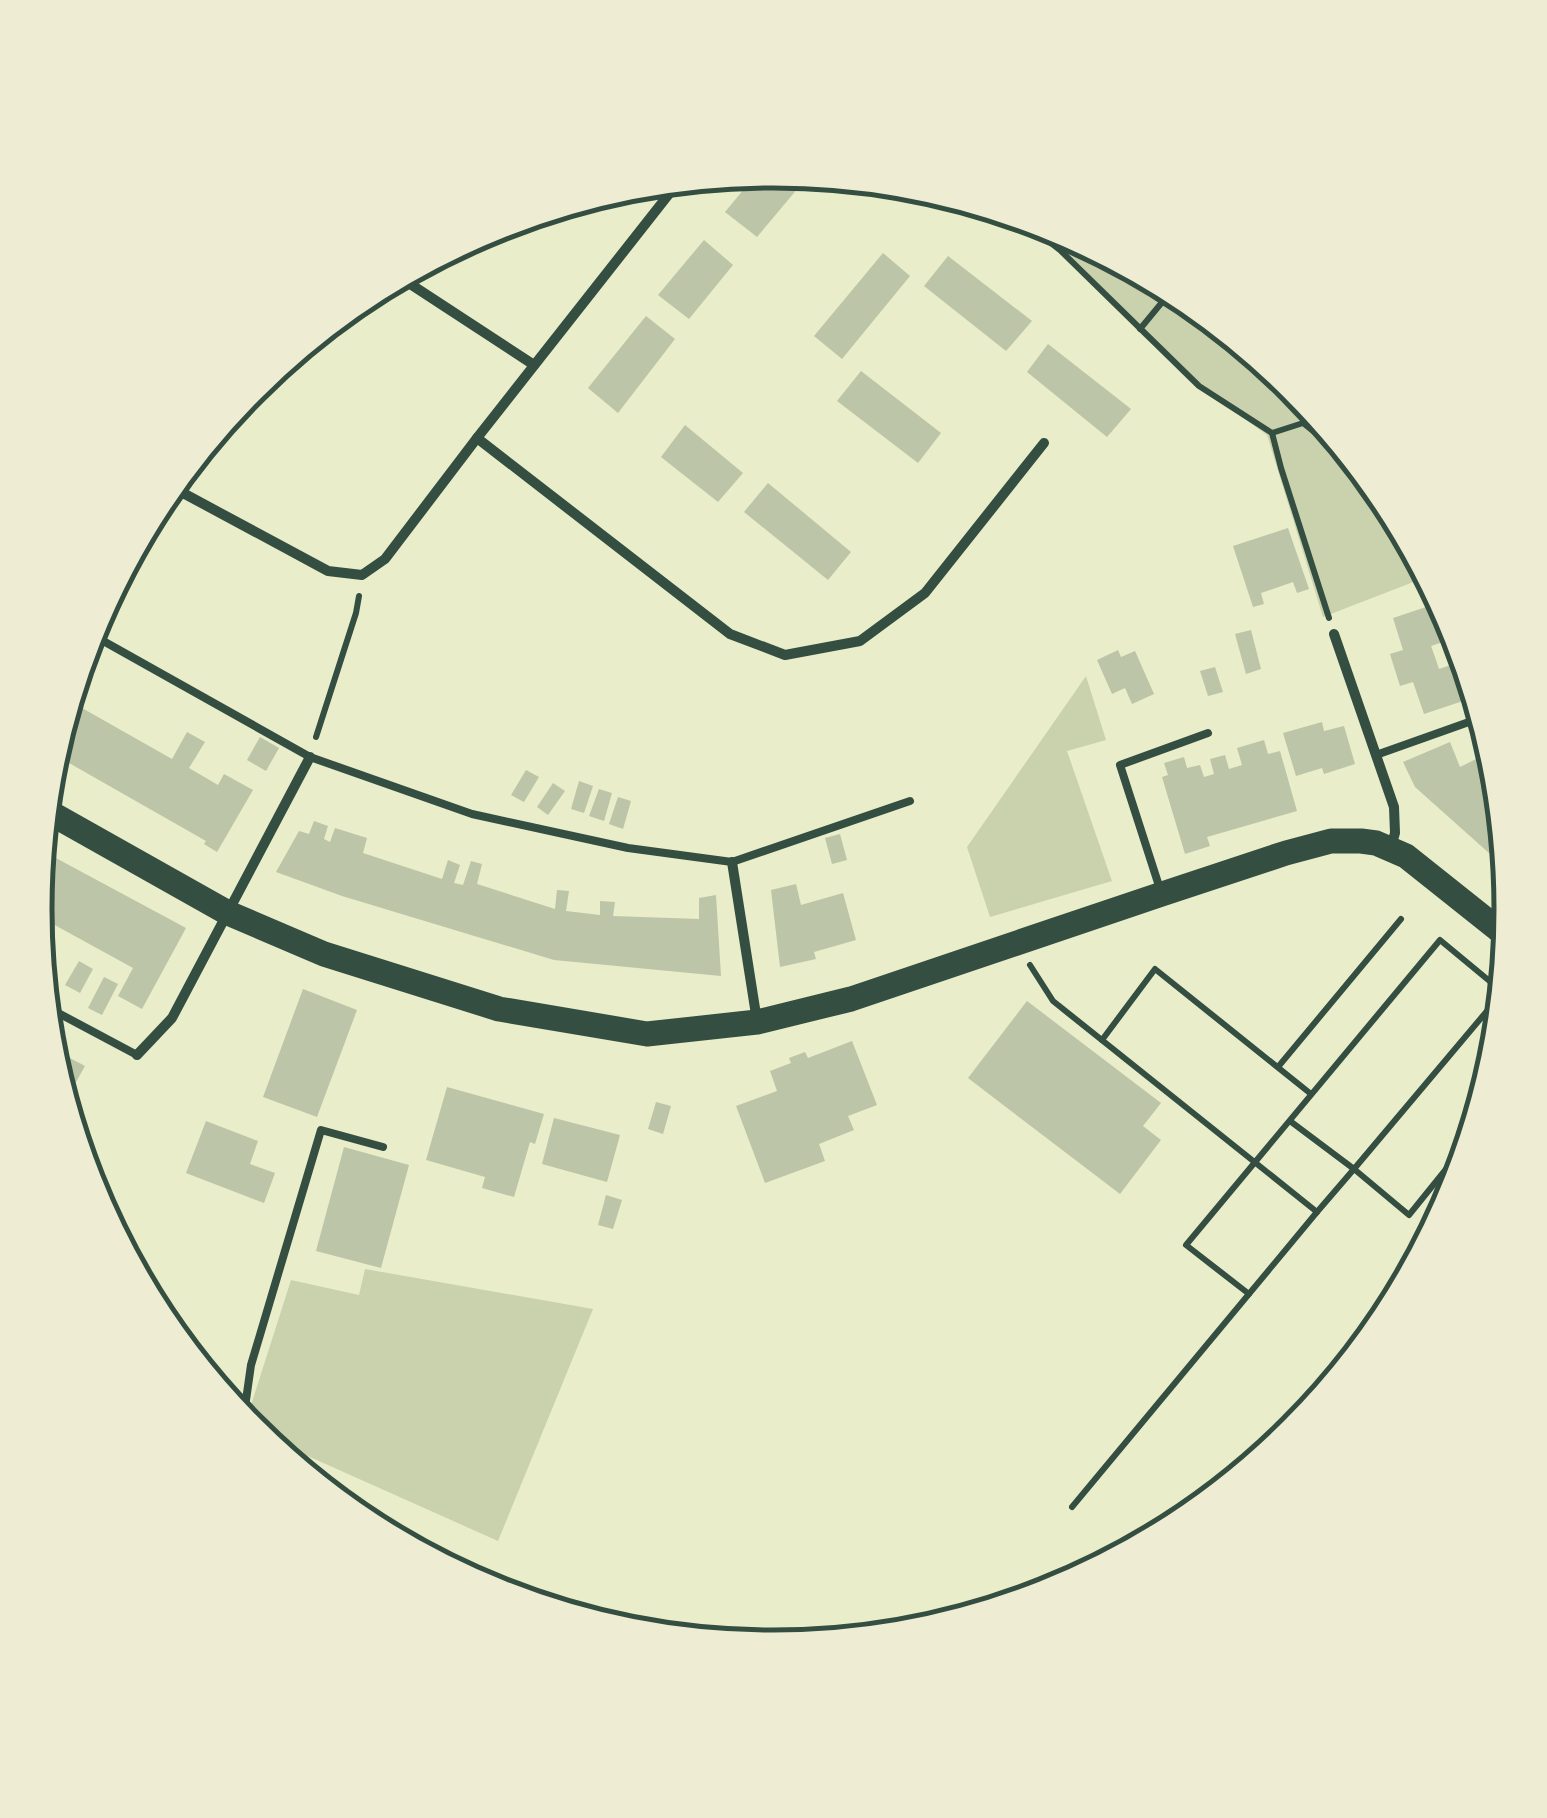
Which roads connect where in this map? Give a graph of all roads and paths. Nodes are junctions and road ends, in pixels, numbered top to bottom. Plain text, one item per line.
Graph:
1 (667, 196) edge
2 (1053, 245) edge
3 (412, 285) edge
4 (1162, 302) edge
5 (1140, 329) junction
6 (534, 365) junction
7 (1313, 431) edge
8 (1272, 433) junction
9 (477, 438) junction
10 (1044, 443) dead end
11 (184, 494) edge
12 (362, 575) junction
13 (1334, 634) joint
14 (104, 641) edge
15 (1470, 722) edge
16 (1208, 734) dead end
17 (1376, 756) junction
18 (310, 757) junction
19 (910, 801) dead end
20 (59, 818) edge
21 (1391, 848) junction
22 (732, 862) junction
23 (1162, 894) junction
24 (228, 913) junction
25 (1400, 919) dead end
26 (1494, 925) edge
27 (1016, 943) junction
28 (1490, 982) edge
29 (1487, 1011) edge
30 (61, 1015) edge
31 (758, 1022) junction
32 (1102, 1040) junction
33 (137, 1055) joint
34 (1278, 1067) junction
35 (1312, 1094) junction
36 (1290, 1121) junction
37 (383, 1147) dead end
38 (1255, 1162) junction
39 (1354, 1170) junction
40 (1445, 1171) edge
41 (1317, 1212) junction
42 (1249, 1294) junction
43 (245, 1399) edge
44 (1072, 1507) dead end

1 - 6 street
2 - 5 path
3 - 6 street
4 - 5 path
5 - 8 path
6 - 9 street
7 - 8 path
8 - 13 path
9 - 10 street
9 - 12 street
11 - 12 street
12 - 18 path
13 - 17 street
14 - 18 lane
15 - 17 lane
16 - 23 lane
17 - 21 street
18 - 22 lane
18 - 24 street
19 - 22 lane
20 - 24 main road
21 - 23 main road
21 - 26 main road
22 - 31 street
23 - 27 main road
24 - 31 main road
24 - 33 street
25 - 34 path
27 - 31 main road
27 - 32 path
28 - 35 path
29 - 39 path
30 - 33 lane
32 - 34 path
32 - 38 path
34 - 35 path
35 - 36 path
36 - 38 path
36 - 39 path
37 - 43 lane
38 - 41 path
38 - 42 path
39 - 40 path
39 - 41 path
41 - 42 path
42 - 44 path

